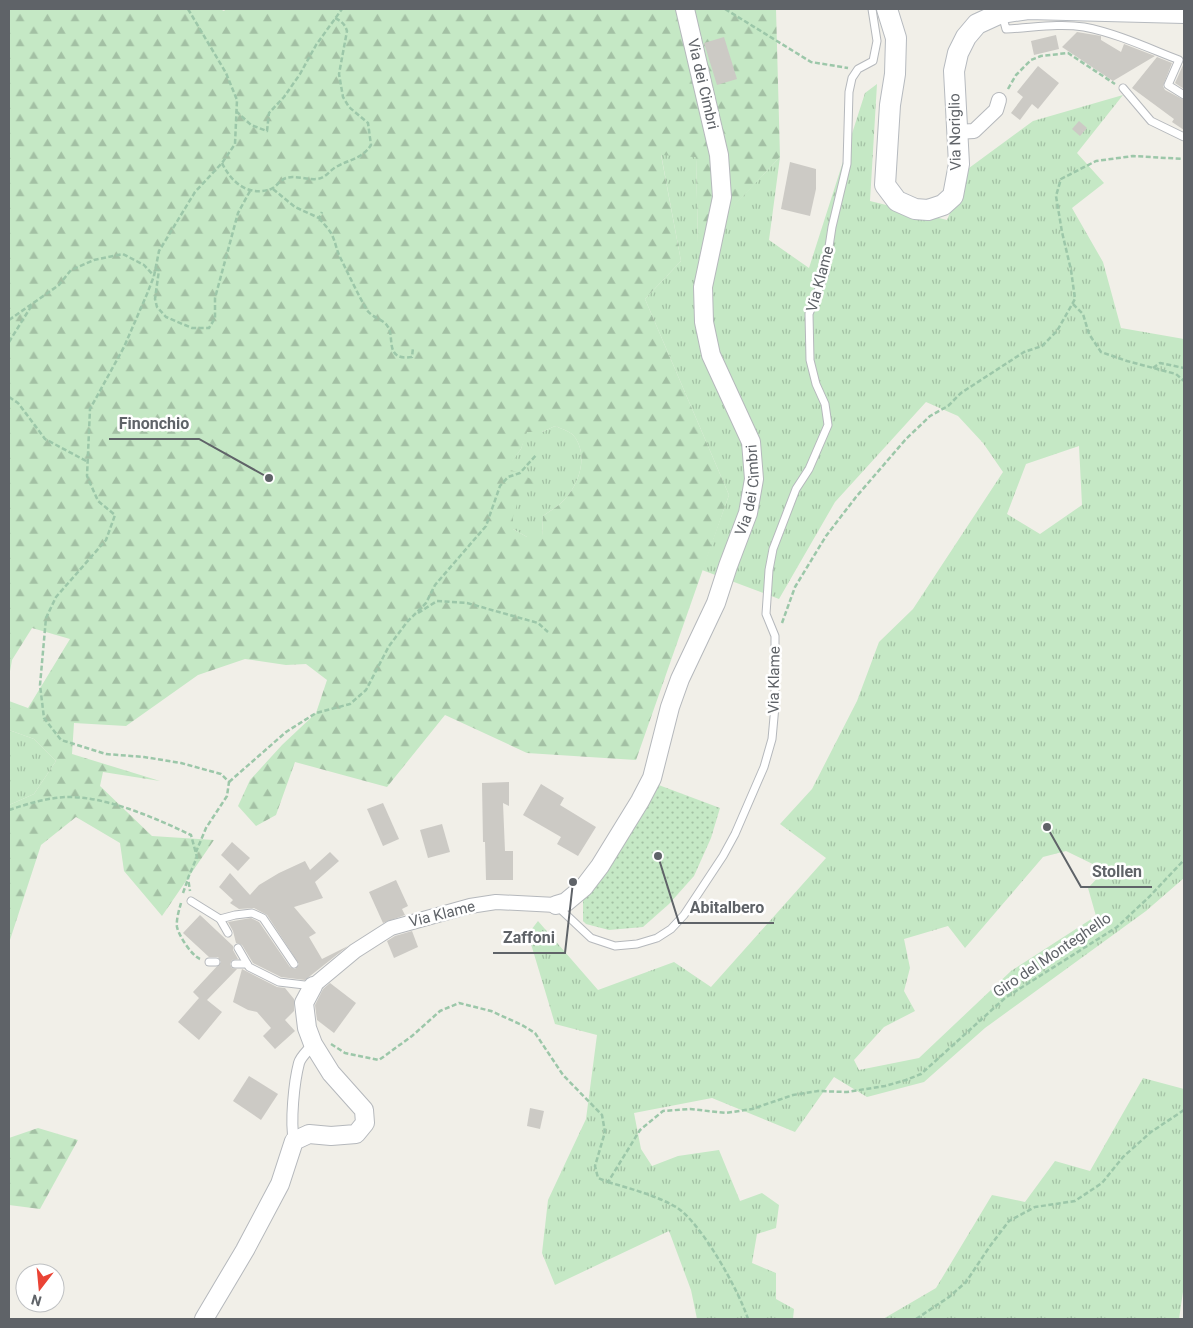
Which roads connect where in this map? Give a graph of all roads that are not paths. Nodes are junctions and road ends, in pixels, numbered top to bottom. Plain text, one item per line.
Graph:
1 (685, 9) edge
2 (872, 9) edge
3 (887, 9) edge
4 (891, 9) edge
5 (1001, 11) edge
6 (1184, 13) edge
7 (1123, 88) road end
8 (1184, 95) edge
9 (999, 100) road end
10 (956, 132) junction
11 (1184, 137) edge
12 (191, 901) road end
13 (556, 904) junction
14 (220, 919) junction
15 (228, 933) dead end
16 (238, 948) dead end
17 (235, 964) dead end
18 (247, 964) junction
19 (294, 964) dead end
20 (311, 983) junction
21 (321, 1044) junction
22 (294, 1141) junction
23 (204, 1319) edge

1 - 13 street, Via dei Cimbri
2 - 13 lane, Via Klame
3 - 4 lane
3 - 10 main road, Via Noriglio
5 - 6 main road, Via Noriglio
5 - 8 lane
5 - 10 main road, Via Noriglio
7 - 11 lane
9 - 10 street
12 - 14 lane
13 - 20 street, Via Klame
14 - 15 lane
14 - 19 lane
16 - 18 lane
17 - 18 lane
18 - 20 lane
20 - 21 street
21 - 22 street
21 - 22 street
22 - 23 street

